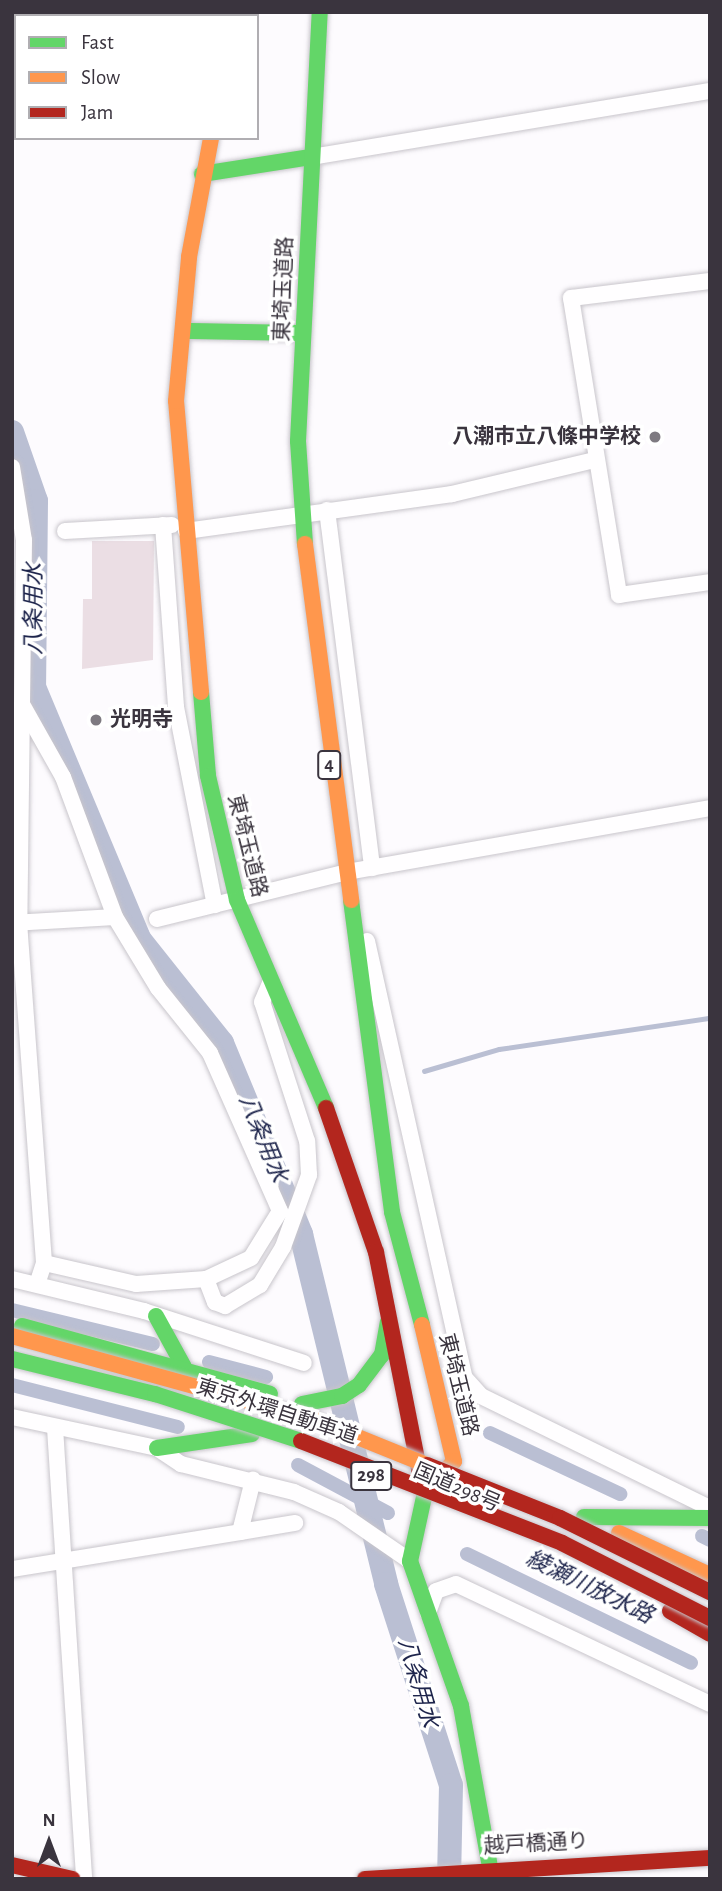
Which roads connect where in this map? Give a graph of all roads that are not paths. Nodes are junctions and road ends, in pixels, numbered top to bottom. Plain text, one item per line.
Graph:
1 (320, 12) edge
2 (710, 91) edge
3 (210, 140) edge
4 (311, 157) junction
5 (202, 174) junction
6 (710, 281) edge
7 (186, 331) junction
8 (303, 334) junction
9 (595, 460) junction
10 (12, 467) edge
11 (15, 490) edge
12 (327, 510) junction
13 (301, 513) junction
14 (163, 526) junction
15 (185, 528) junction
16 (65, 531) dead end
17 (710, 582) edge
18 (18, 594) edge
19 (18, 646) edge
20 (23, 706) junction
21 (710, 808) edge
22 (372, 868) junction
23 (347, 872) junction
24 (237, 900) junction
25 (215, 905) junction
26 (115, 917) junction
27 (157, 919) dead end
28 (358, 920) junction
29 (16, 922) edge
30 (271, 981) junction
31 (44, 1264) junction
32 (12, 1279) edge
33 (205, 1279) junction
34 (38, 1281) junction
35 (390, 1309) junction
36 (156, 1316) junction
37 (12, 1324) edge
38 (12, 1336) edge
39 (12, 1359) edge
40 (304, 1363) dead end
41 (184, 1367) junction
42 (12, 1370) edge
43 (302, 1404) junction
44 (12, 1417) edge
45 (55, 1428) junction
46 (252, 1434) junction
47 (417, 1447) junction
48 (157, 1448) junction
49 (454, 1461) junction
50 (253, 1480) junction
51 (424, 1497) junction
52 (710, 1508) edge
53 (584, 1517) junction
54 (710, 1518) edge
55 (295, 1523) dead end
56 (240, 1532) junction
57 (62, 1561) junction
58 (410, 1561) junction
59 (12, 1569) edge
60 (710, 1575) edge
61 (710, 1592) edge
62 (427, 1616) junction
63 (708, 1632) edge
64 (710, 1704) edge
65 (710, 1858) edge
66 (12, 1865) edge
67 (490, 1867) junction
68 (72, 1879) edge
69 (84, 1879) edge
70 (365, 1879) edge

1 - 4 main road, 東埼玉道路 / 4
2 - 4 street
3 - 5 main road, 東埼玉道路
4 - 5 main road
4 - 8 main road, 東埼玉道路 / 4
5 - 7 main road, 東埼玉道路
6 - 9 street
7 - 8 main road
7 - 15 main road, 東埼玉道路
8 - 13 main road, 東埼玉道路 / 4
9 - 12 street
9 - 17 street
10 - 11 street
11 - 18 street
12 - 13 street
12 - 22 street
13 - 15 street
13 - 23 main road, 東埼玉道路 / 4
14 - 15 street
14 - 16 street
14 - 25 street
15 - 24 main road, 東埼玉道路
18 - 19 street
19 - 20 street
20 - 26 street
20 - 29 street
21 - 22 street
22 - 23 street
23 - 24 street
23 - 28 main road, 東埼玉道路 / 4
24 - 25 street
24 - 30 main road, 東埼玉道路
25 - 27 street
26 - 29 street
26 - 33 street
28 - 49 main road, 東埼玉道路 / 4
28 - 52 street
29 - 31 street
30 - 33 street
30 - 35 main road, 東埼玉道路
31 - 33 street
31 - 34 street
32 - 34 street
34 - 36 street
35 - 43 main road
35 - 47 main road, 東埼玉道路
36 - 40 street
36 - 41 main road
37 - 41 main road, 国道298号 / 298
38 - 61 main road, 東京外環自動車道, bridge
39 - 63 main road, 東京外環自動車道, bridge
41 - 43 main road, 国道298号 / 298
42 - 46 main road, 国道298号 / 298
43 - 47 main road, 国道298号 / 298
44 - 45 street
45 - 48 street
45 - 57 street
46 - 48 main road
46 - 51 main road, 国道298号 / 298
47 - 49 main road, 国道298号 / 298
47 - 51 main road, 東埼玉道路
48 - 50 street
49 - 51 main road, 東埼玉道路
49 - 53 main road, 国道298号 / 298
50 - 56 street
50 - 58 street
51 - 58 main road
51 - 63 main road, 国道298号 / 298
53 - 54 main road
53 - 60 main road, 国道298号 / 298
55 - 56 street
56 - 57 street
57 - 59 street
57 - 69 street
58 - 62 main road
62 - 64 street
62 - 67 main road
65 - 67 main road, 越戸橋通り
66 - 68 main road
67 - 70 main road, 越戸橋通り

